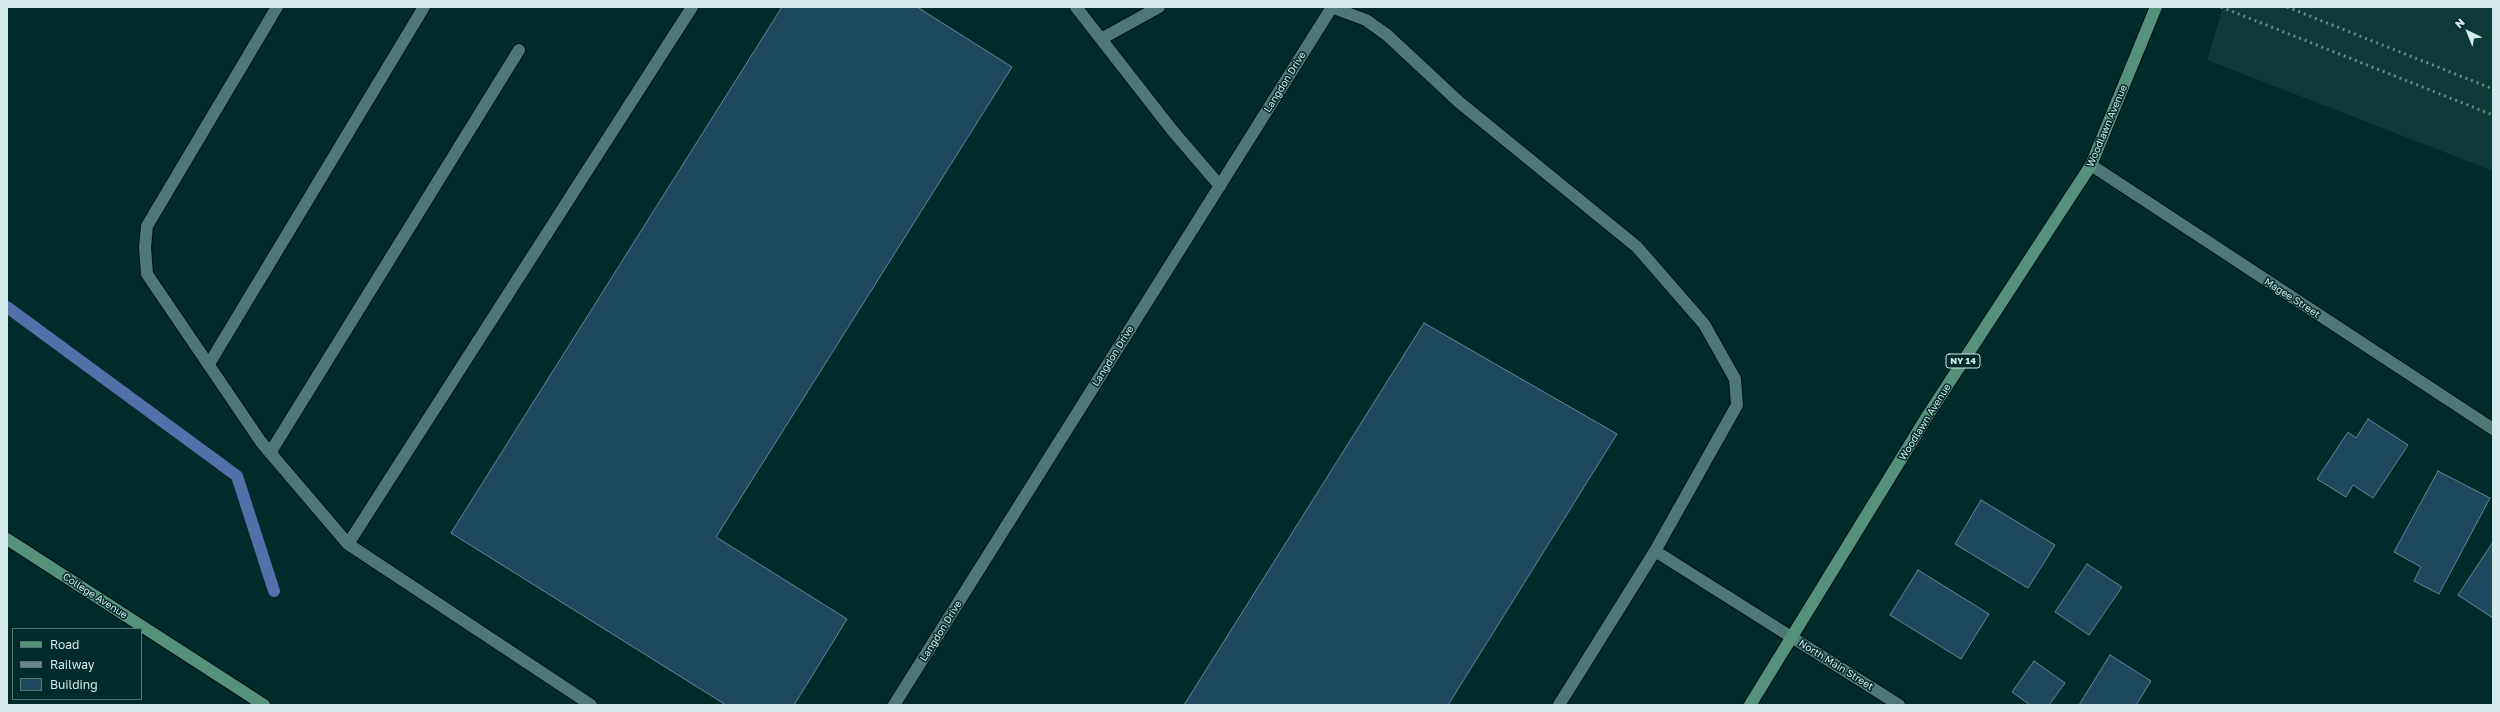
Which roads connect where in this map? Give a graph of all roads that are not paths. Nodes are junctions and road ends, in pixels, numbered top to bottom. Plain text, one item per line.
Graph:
1 (277, 7) edge
2 (424, 7) edge
3 (692, 7) edge
4 (1076, 7) edge
5 (1159, 7) edge
6 (1331, 7) edge
7 (2156, 7) edge
8 (1101, 39) junction
9 (519, 50) dead end
10 (2091, 165) junction
11 (1220, 186) junction
12 (209, 364) junction
13 (2493, 429) edge
14 (270, 453) junction
15 (7, 539) edge
16 (348, 544) junction
17 (1655, 551) junction
18 (1793, 638) junction
19 (264, 705) edge
20 (591, 705) edge
21 (894, 705) edge
22 (1559, 705) edge
23 (1750, 705) edge
24 (1899, 705) edge

1 - 12 street
2 - 12 street
3 - 16 street
4 - 8 street
5 - 8 street
6 - 11 street, Langdon Drive
6 - 17 street
7 - 10 main road, Woodlawn Avenue / NY 14
8 - 11 street
9 - 14 street
10 - 13 street, Magee Street
10 - 18 main road, Woodlawn Avenue / NY 14
11 - 21 street, Langdon Drive
12 - 14 street
14 - 16 street
15 - 19 main road, College Avenue
16 - 20 street
17 - 18 street, North Main Street
17 - 22 street
18 - 23 main road, Woodlawn Avenue / NY 14
18 - 24 street, North Main Street

